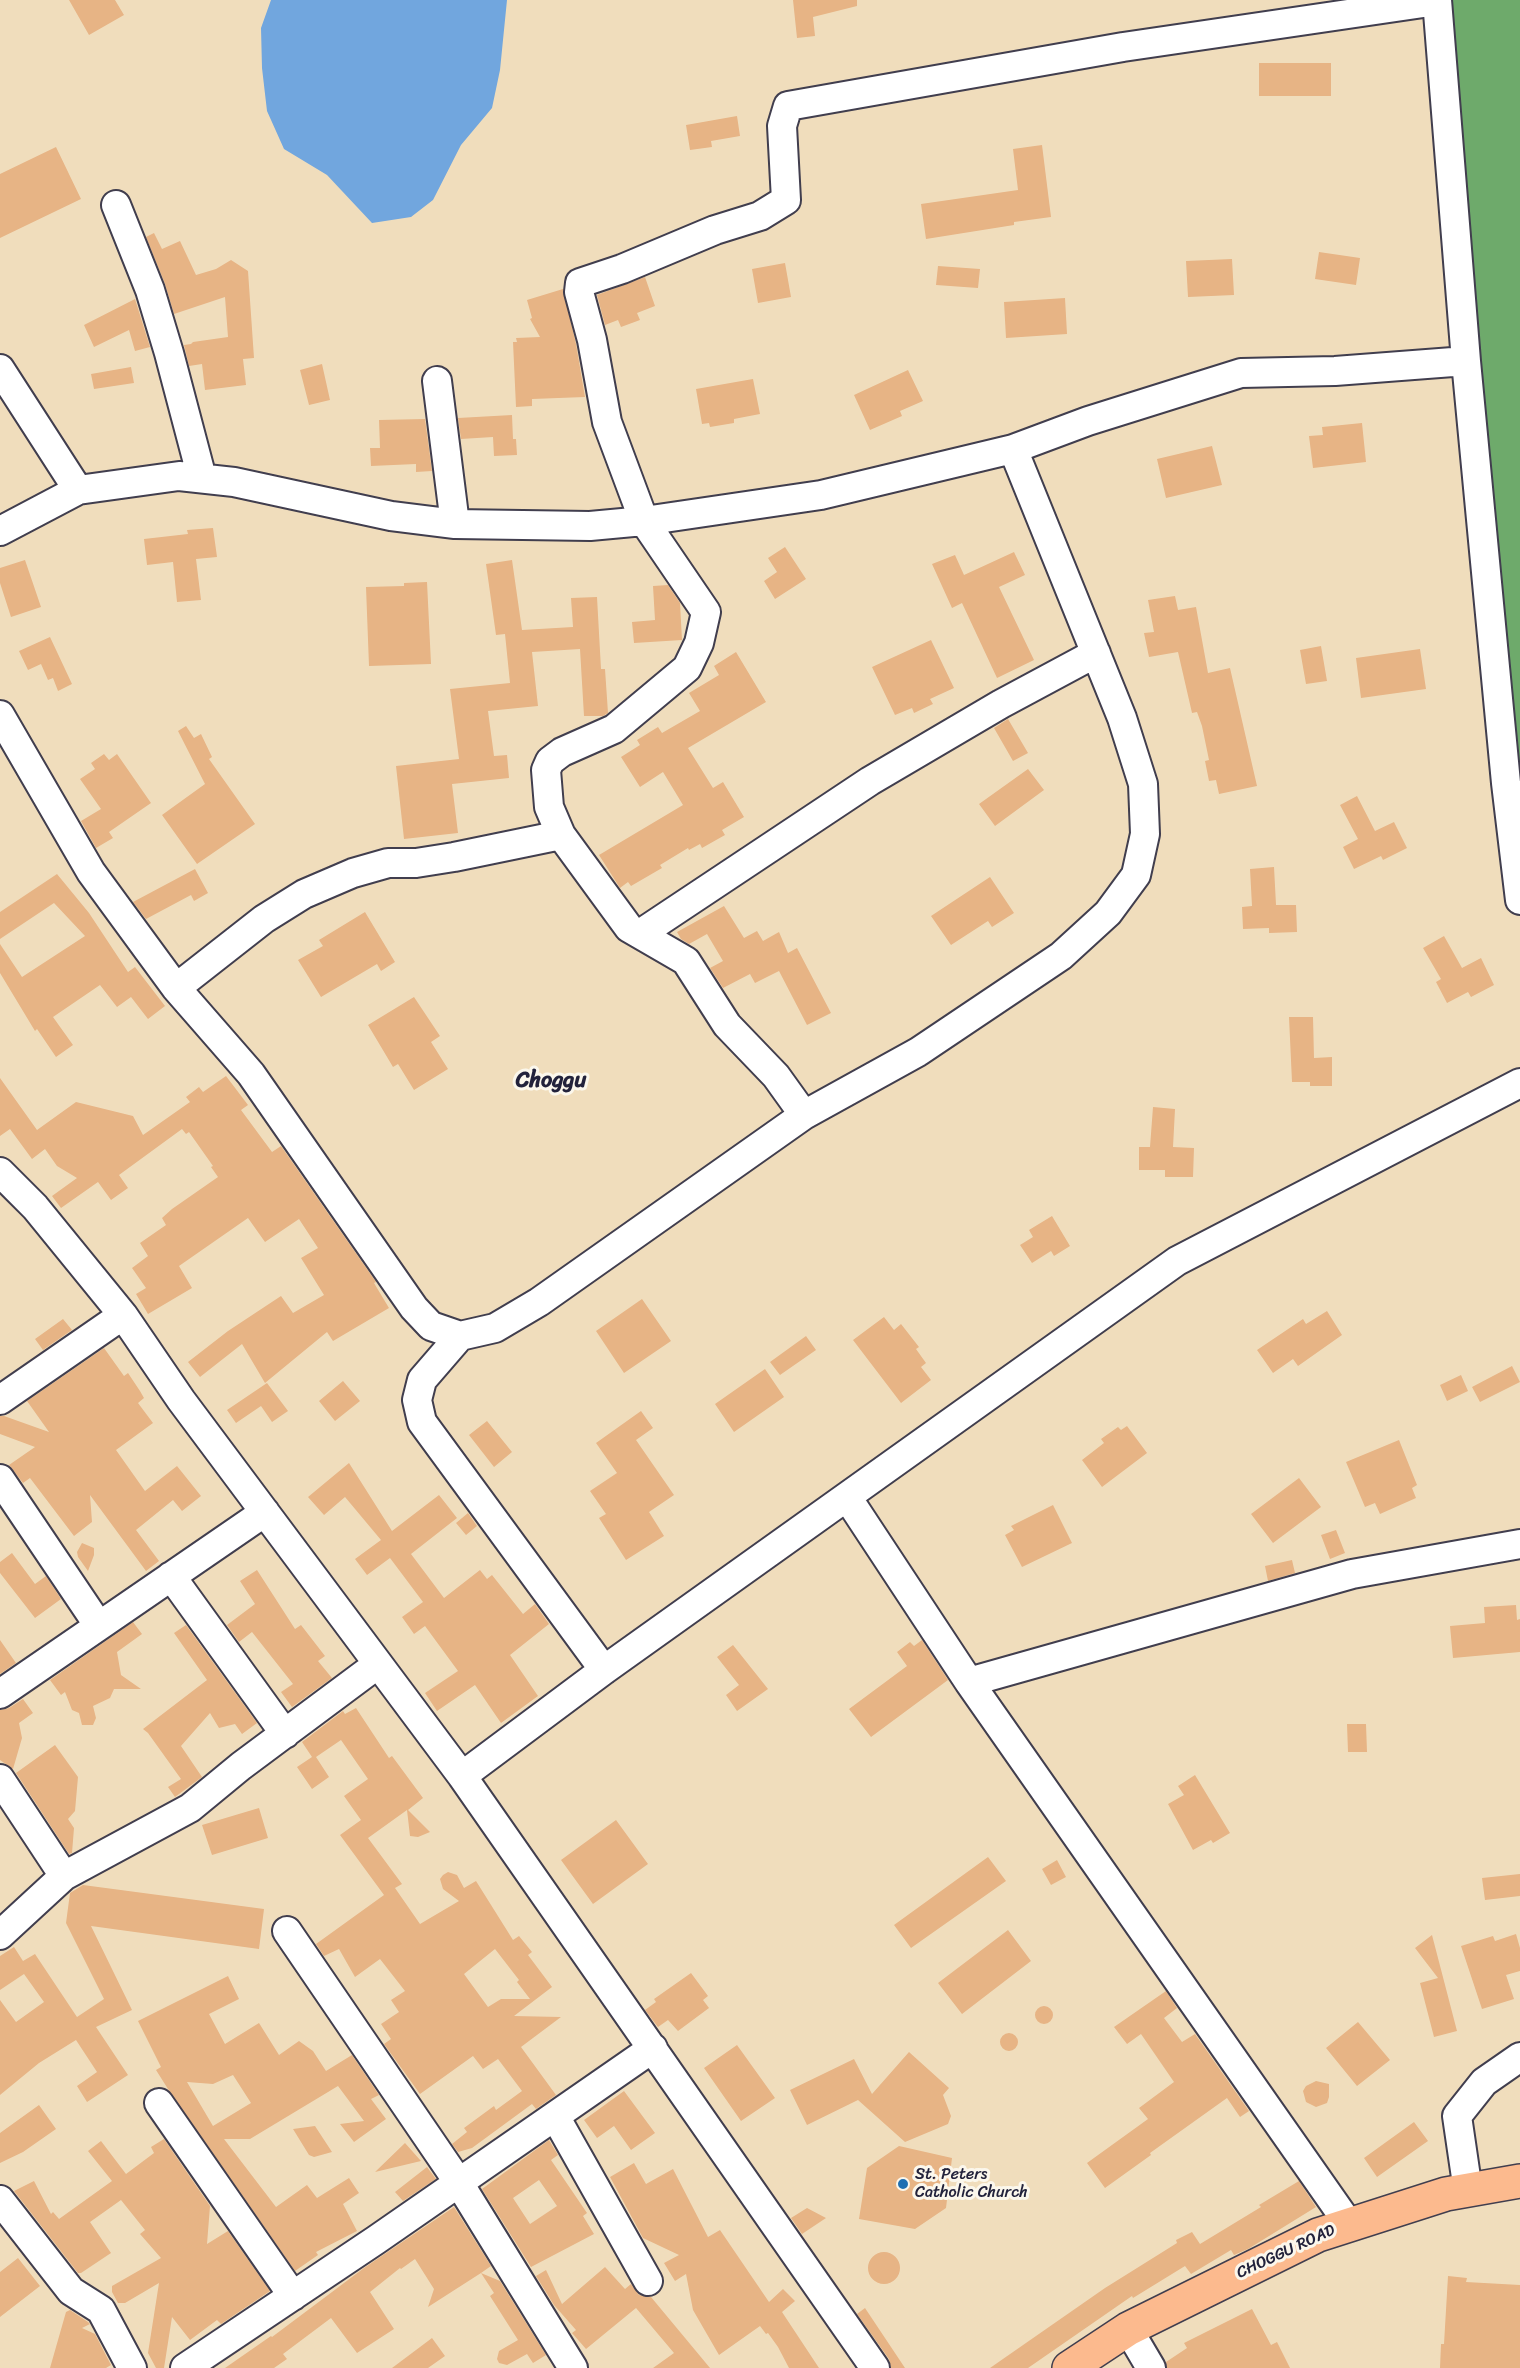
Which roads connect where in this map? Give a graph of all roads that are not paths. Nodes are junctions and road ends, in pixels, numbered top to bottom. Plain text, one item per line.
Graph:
1 (1437, 1) edge
2 (116, 205) dead end
3 (1466, 361) junction
4 (0, 369) edge
5 (437, 381) dead end
6 (1013, 449) junction
7 (202, 478) junction
8 (78, 490) junction
9 (644, 521) junction
10 (455, 524) junction
11 (0, 531) edge
12 (1096, 652) junction
13 (0, 715) edge
14 (561, 835) junction
15 (1520, 900) edge
16 (640, 934) junction
17 (176, 988) junction
18 (1520, 1083) edge
19 (804, 1115) junction
20 (0, 1172) edge
21 (123, 1315) junction
22 (460, 1336) junction
23 (0, 1400) edge
24 (0, 1479) edge
25 (846, 1497) junction
26 (265, 1512) junction
27 (1520, 1544) edge
28 (171, 1576) junction
29 (99, 1626) junction
30 (378, 1664) junction
31 (604, 1670) junction
32 (969, 1682) junction
33 (0, 1694) edge
34 (285, 1734) junction
35 (462, 1776) junction
36 (0, 1779) edge
37 (64, 1876) junction
38 (287, 1931) dead end
39 (0, 1935) edge
40 (653, 2048) junction
41 (1520, 2057) edge
42 (159, 2103) dead end
43 (555, 2116) junction
44 (1520, 2181) edge
45 (459, 2183) junction
46 (1468, 2191) junction
47 (0, 2200) edge
48 (1348, 2223) junction
49 (648, 2281) dead end
50 (293, 2295) junction
51 (1128, 2330) junction
52 (132, 2368) edge
53 (185, 2368) edge
54 (573, 2368) edge
55 (875, 2368) edge
56 (1069, 2368) edge
57 (1151, 2368) edge

1 - 3 street
1 - 9 street
2 - 7 street
3 - 6 street
3 - 15 street
4 - 8 street
5 - 10 street
6 - 9 street
6 - 12 street
7 - 8 street
7 - 10 street
8 - 11 street
9 - 10 street
9 - 14 street
12 - 16 street
12 - 19 street
13 - 17 street
14 - 16 street
14 - 17 street
16 - 19 street
17 - 22 street
18 - 25 street
19 - 22 street
20 - 21 street
21 - 23 street
21 - 26 street
22 - 31 street
24 - 29 street
25 - 31 street
25 - 32 street
26 - 28 street
26 - 30 street
27 - 32 street
28 - 29 street
28 - 34 street
29 - 33 street
30 - 34 street
30 - 35 street
31 - 35 street
32 - 48 street
34 - 37 street
35 - 40 street
36 - 37 street
37 - 39 street
38 - 45 street
40 - 43 street
40 - 55 street
41 - 46 street
42 - 50 street
43 - 45 street
43 - 49 street
44 - 46 main road, CHOGGU ROAD
45 - 50 street
45 - 54 street
46 - 48 main road, CHOGGU ROAD
47 - 52 street
48 - 51 main road, CHOGGU ROAD
50 - 53 street
51 - 56 main road, CHOGGU ROAD
51 - 57 street

